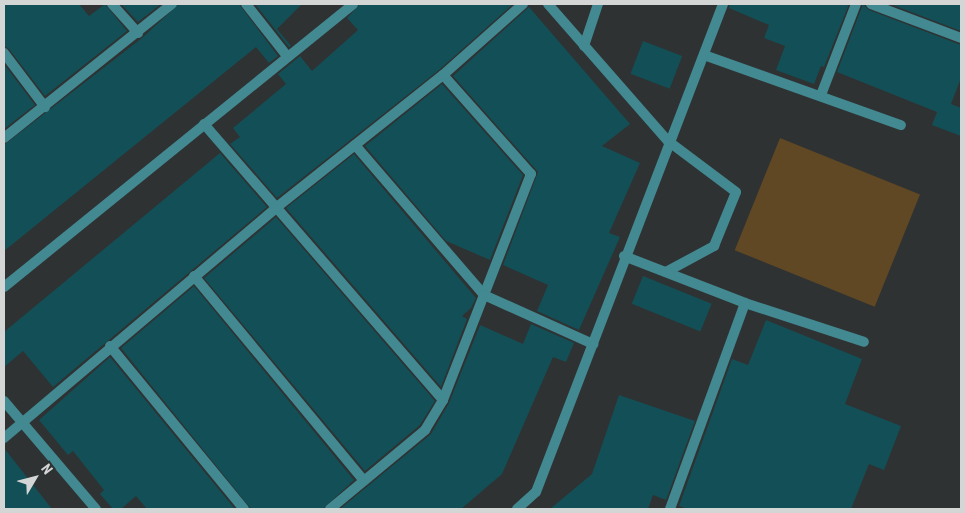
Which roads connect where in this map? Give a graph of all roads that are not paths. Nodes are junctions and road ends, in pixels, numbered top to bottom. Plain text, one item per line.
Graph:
1 (112, 4) edge
2 (172, 4) edge
3 (246, 4) edge
4 (353, 4) edge
5 (523, 4) edge
6 (548, 4) edge
7 (598, 4) edge
8 (723, 4) edge
9 (856, 4) edge
10 (871, 4) edge
11 (138, 33) junction
12 (961, 38) edge
13 (584, 46) junction
14 (4, 53) edge
15 (704, 55) junction
16 (287, 56) junction
17 (443, 74) junction
18 (821, 95) junction
19 (45, 106) junction
20 (204, 124) junction
21 (901, 125) dead end
22 (4, 138) edge
23 (668, 141) junction
24 (355, 145) junction
25 (277, 207) junction
26 (624, 256) junction
27 (666, 272) junction
28 (194, 276) junction
29 (4, 287) edge
30 (484, 295) junction
31 (744, 303) junction
32 (864, 342) dead end
33 (593, 344) junction
34 (110, 346) junction
35 (443, 400) junction
36 (4, 401) edge
37 (23, 423) junction
38 (4, 438) edge
39 (364, 482) junction
40 (96, 509) edge
41 (244, 509) edge
42 (330, 509) edge
43 (517, 509) edge
44 (670, 509) edge

1 - 11 street
2 - 11 street
3 - 16 street
4 - 16 street
5 - 17 street
6 - 13 street
7 - 13 street
8 - 15 street
9 - 18 street
10 - 12 street
11 - 19 street
13 - 23 street
14 - 19 street
15 - 18 street
15 - 23 street
16 - 20 street
17 - 24 street
17 - 30 street
18 - 21 street
19 - 22 street
20 - 25 street
20 - 29 street
23 - 26 street
23 - 27 street
24 - 25 street
24 - 30 street
25 - 28 street
25 - 35 street
26 - 27 street
26 - 33 street
27 - 31 street
28 - 34 street
28 - 39 street
30 - 33 street
30 - 35 street
31 - 32 street
31 - 44 street
33 - 43 street
34 - 37 street
34 - 41 street
35 - 39 street
36 - 37 street
37 - 38 street
37 - 40 street
39 - 42 street

